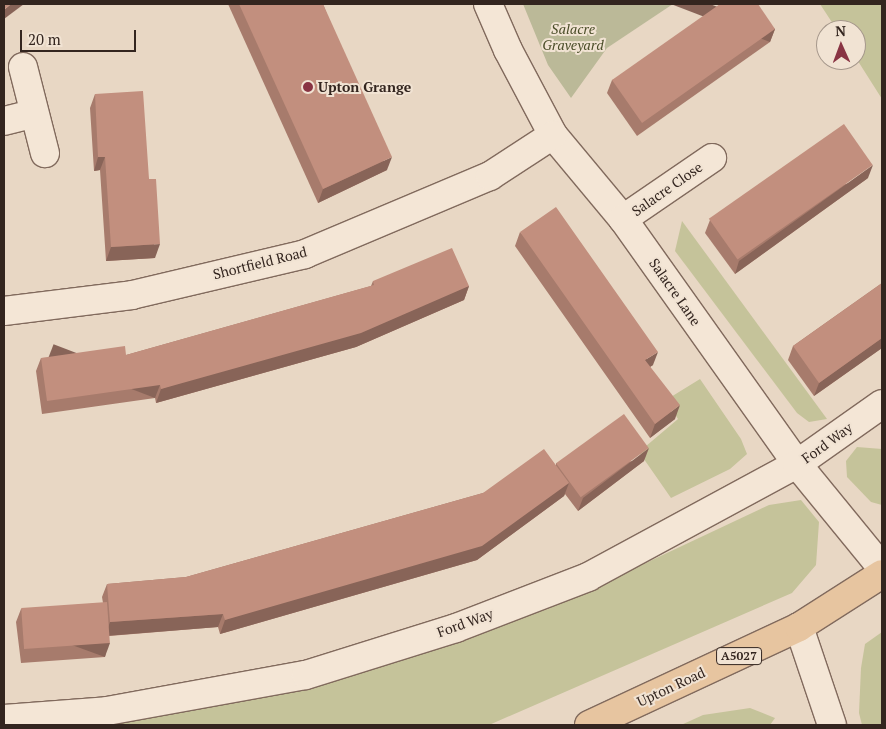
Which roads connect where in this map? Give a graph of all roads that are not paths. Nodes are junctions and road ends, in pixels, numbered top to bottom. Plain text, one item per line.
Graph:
1 (488, 4) edge
2 (23, 67) dead end
3 (33, 114) junction
4 (4, 121) edge
5 (553, 135) junction
6 (45, 153) dead end
7 (712, 158) dead end
8 (623, 219) junction
9 (4, 311) edge
10 (882, 404) edge
11 (797, 464) junction
12 (882, 568) edge
13 (882, 574) edge
14 (799, 626) junction
15 (4, 719) edge
16 (589, 725) edge
17 (832, 725) edge

1 - 5 street, Salacre Lane
2 - 3 street
3 - 4 street
3 - 6 street
5 - 8 street, Salacre Lane
5 - 9 street, Shortfield Road
7 - 8 street, Salacre Close
8 - 11 street, Salacre Lane
10 - 11 street, Ford Way
11 - 12 street, Salacre Lane
11 - 15 street, Ford Way
13 - 14 main road, Upton Road / A5027
14 - 16 main road, Upton Road / A5027
14 - 17 street

